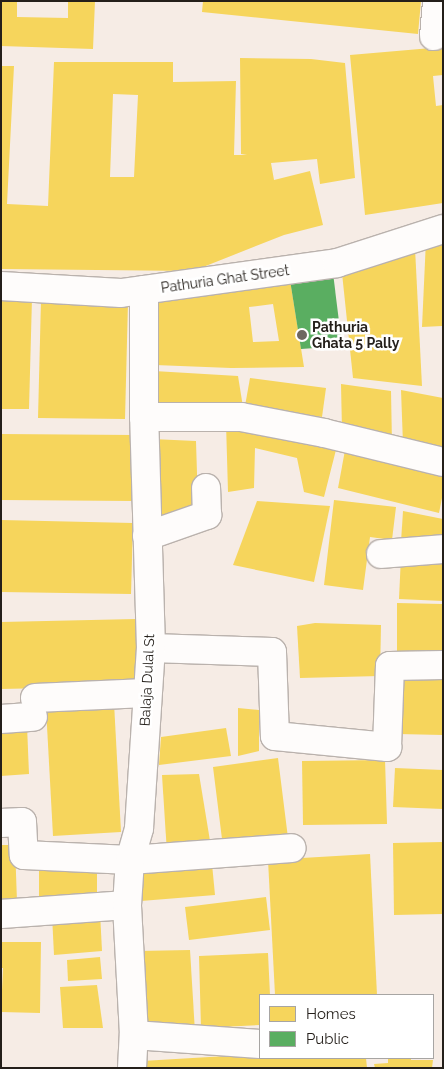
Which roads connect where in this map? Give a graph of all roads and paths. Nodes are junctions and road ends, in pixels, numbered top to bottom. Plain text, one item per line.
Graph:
1 (437, 1) edge
2 (434, 36) dead end
3 (443, 229) edge
4 (1, 286) edge
5 (144, 290) junction
6 (144, 417) junction
7 (443, 462) edge
8 (206, 488) dead end
9 (147, 536) junction
10 (443, 549) edge
11 (381, 554) dead end
12 (150, 648) junction
13 (443, 666) edge
14 (146, 693) junction
15 (1, 719) edge
16 (1, 823) edge
17 (292, 848) dead end
18 (130, 860) junction
19 (127, 905) junction
20 (1, 914) edge
21 (134, 1034) junction
22 (259, 1044) edge
23 (132, 1068) edge

1 - 2 street
3 - 5 street, Pathuria Ghat Street
4 - 5 street, Pathuria Ghat Street
5 - 6 street, Balaja Dulal St
6 - 7 street
6 - 9 street, Balaja Dulal St
8 - 9 street
9 - 12 street, Balaja Dulal St
10 - 11 street
12 - 13 street
12 - 14 street, Balaja Dulal St
14 - 15 street
14 - 18 street, Balaja Dulal St
16 - 18 street
17 - 18 street
18 - 19 street, Balaja Dulal St
19 - 20 street
19 - 21 street, Balaja Dulal St
21 - 22 street
21 - 23 street, Balaja Dulal St

